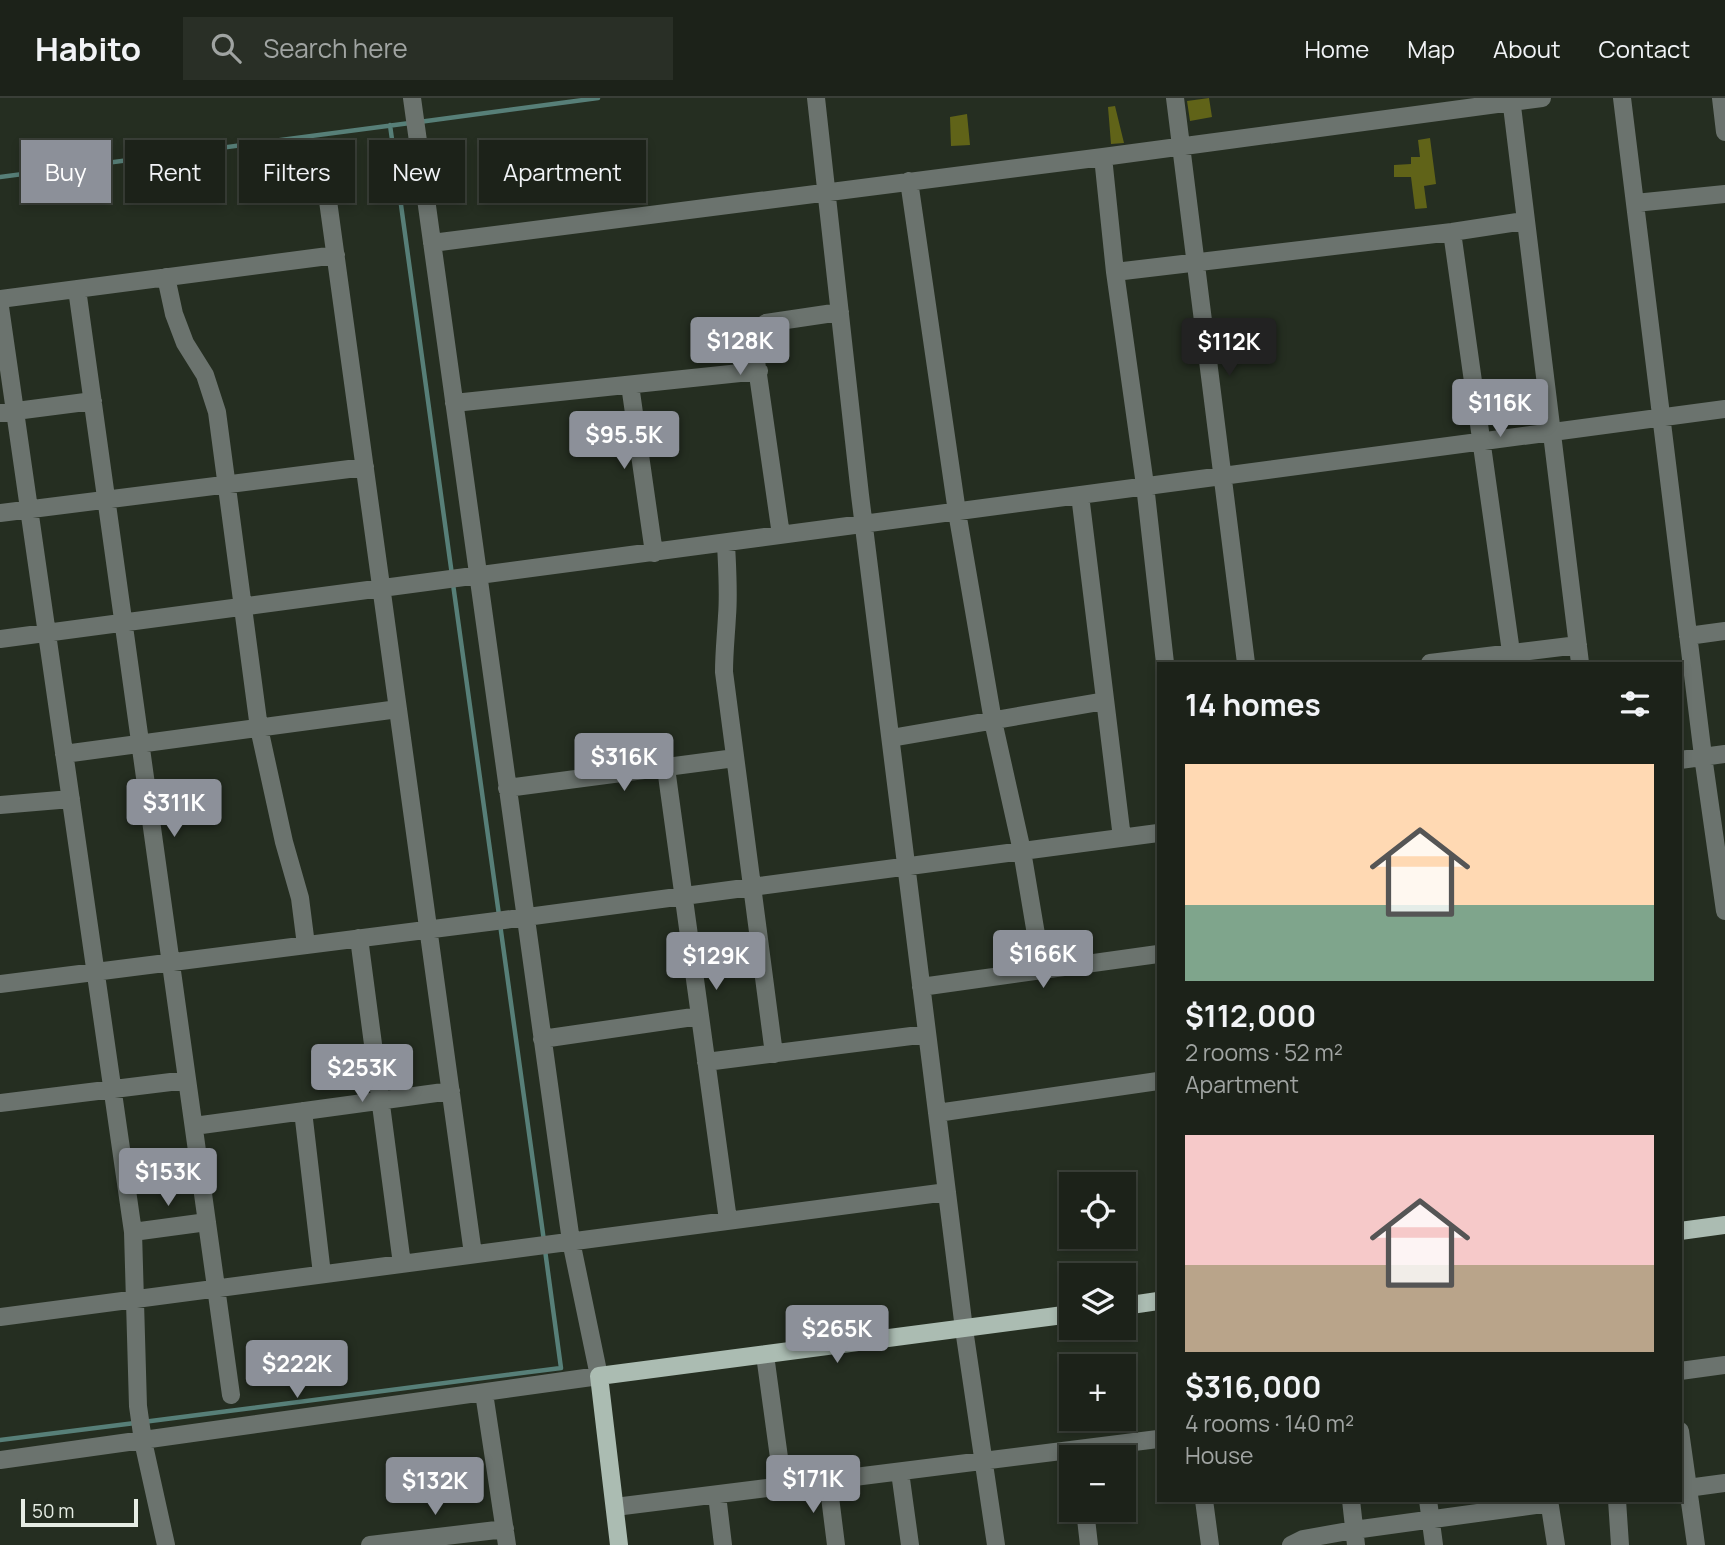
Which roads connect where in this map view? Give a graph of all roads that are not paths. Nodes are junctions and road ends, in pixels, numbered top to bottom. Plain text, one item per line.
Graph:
1 (816, 98) edge
2 (1175, 98) edge
3 (1542, 98) edge
4 (1622, 98) edge
5 (1720, 98) edge
6 (1511, 100) edge
7 (413, 106) edge
8 (1725, 132) edge
9 (1181, 145) junction
10 (1103, 157) junction
11 (909, 181) junction
12 (826, 192) junction
13 (1725, 194) edge
14 (329, 203) edge
15 (1635, 203) junction
16 (1524, 221) junction
17 (1452, 232) junction
18 (432, 243) junction
19 (336, 255) junction
20 (1195, 262) junction
21 (1115, 272) junction
22 (166, 277) junction
23 (77, 289) junction
24 (0, 299) edge
25 (0, 307) edge
26 (840, 312) junction
27 (759, 371) junction
28 (630, 385) junction
29 (93, 401) junction
30 (454, 403) junction
31 (1725, 409) edge
32 (7, 412) edge
33 (1661, 417) junction
34 (1550, 433) junction
35 (1481, 441) junction
36 (365, 467) junction
37 (1222, 476) junction
38 (226, 484) junction
39 (1145, 485) junction
40 (1080, 495) junction
41 (107, 500) junction
42 (29, 510) junction
43 (957, 512) junction
44 (0, 513) edge
45 (864, 524) junction
46 (781, 536) junction
47 (726, 543) junction
48 (654, 552) junction
49 (478, 576) junction
50 (382, 589) junction
51 (243, 607) junction
52 (124, 623) junction
53 (1725, 631) edge
54 (47, 633) junction
55 (1688, 636) junction
56 (0, 639) edge
57 (1578, 645) junction
58 (1511, 652) junction
59 (1164, 662) edge
60 (1246, 662) edge
61 (1437, 662) edge
62 (1580, 662) edge
63 (1105, 701) junction
64 (398, 709) junction
65 (993, 721) junction
66 (259, 727) junction
67 (891, 738) junction
68 (141, 743) junction
69 (64, 754) junction
70 (1725, 754) edge
71 (1703, 757) junction
72 (735, 758) junction
73 (1682, 760) edge
74 (666, 768) junction
75 (507, 788) junction
76 (71, 799) junction
77 (0, 805) edge
78 (1157, 833) edge
79 (1122, 838) junction
80 (1022, 851) junction
81 (907, 867) junction
82 (1723, 883) edge
83 (751, 888) junction
84 (683, 896) junction
85 (1725, 911) edge
86 (525, 918) junction
87 (429, 930) junction
88 (359, 939) junction
89 (306, 945) junction
90 (1157, 954) edge
91 (171, 962) junction
92 (1042, 970) junction
93 (96, 972) junction
94 (0, 984) edge
95 (921, 987) junction
96 (700, 1016) junction
97 (927, 1034) junction
98 (542, 1039) junction
99 (774, 1054) junction
100 (706, 1062) junction
101 (187, 1080) junction
102 (1157, 1081) edge
103 (113, 1089) junction
104 (451, 1091) junction
105 (381, 1100) junction
106 (0, 1103) edge
107 (303, 1111) junction
108 (937, 1113) junction
109 (194, 1126) junction
110 (947, 1192) junction
111 (728, 1220) junction
112 (207, 1222) junction
113 (1725, 1225) edge
114 (1682, 1231) edge
115 (134, 1232) junction
116 (571, 1241) junction
117 (473, 1254) junction
118 (402, 1264) junction
119 (322, 1275) junction
120 (216, 1288) junction
121 (135, 1298) junction
122 (1157, 1301) edge
123 (1136, 1304) edge
124 (1059, 1316) edge
125 (0, 1317) edge
126 (964, 1329) junction
127 (765, 1355) junction
128 (1725, 1365) edge
129 (1682, 1371) edge
130 (599, 1376) junction
131 (484, 1393) junction
132 (231, 1395) dead end
133 (1157, 1439) edge
134 (143, 1441) junction
135 (1124, 1445) edge
136 (1059, 1455) edge
137 (0, 1460) edge
138 (1682, 1460) edge
139 (984, 1461) junction
140 (900, 1472) junction
141 (828, 1481) junction
142 (1725, 1483) edge
143 (783, 1487) junction
144 (1684, 1489) edge
145 (717, 1495) junction
146 (1204, 1502) edge
147 (1351, 1502) edge
148 (1429, 1502) edge
149 (1550, 1502) edge
150 (1617, 1502) edge
151 (615, 1507) junction
152 (1431, 1519) junction
153 (1086, 1522) edge
154 (506, 1537) edge
155 (1355, 1538) edge
156 (166, 1545) edge
157 (370, 1545) edge
158 (619, 1545) edge
159 (723, 1545) edge
160 (836, 1545) edge
161 (910, 1545) edge
162 (996, 1545) edge
163 (1089, 1545) edge
164 (1210, 1545) edge
165 (1291, 1545) edge
166 (1434, 1545) edge
167 (1556, 1545) edge
168 (1620, 1545) edge
169 (1696, 1545) edge

1 - 12 street
2 - 9 street
3 - 6 street
4 - 15 street
5 - 8 street
6 - 9 street
6 - 16 street
7 - 18 street
9 - 10 street
9 - 20 street
10 - 11 street
10 - 21 street
11 - 12 street
11 - 43 street
12 - 18 street
12 - 26 street
13 - 15 street
14 - 19 street
15 - 33 street
16 - 17 street
16 - 34 street
17 - 20 street
17 - 35 street
18 - 30 street
19 - 22 street
19 - 36 street
20 - 21 street
20 - 37 street
21 - 39 street
22 - 23 street
22 - 38 street
23 - 24 street
23 - 29 street
25 - 32 street
26 - 27 street
26 - 45 street
27 - 28 street
27 - 46 street
28 - 30 street
28 - 48 street
29 - 32 street
29 - 41 street
30 - 49 street
31 - 33 street
32 - 42 street
33 - 34 street
33 - 55 street
34 - 35 street
34 - 57 street
35 - 37 street
35 - 58 street
36 - 38 street
36 - 50 street
37 - 39 street
37 - 60 street
38 - 41 street
38 - 51 street
39 - 40 street
39 - 59 street
40 - 43 street
40 - 63 street
41 - 42 street
41 - 52 street
42 - 44 street
42 - 54 street
43 - 45 street
43 - 65 street
45 - 46 street
45 - 67 street
46 - 47 street
47 - 48 street
47 - 72 street
48 - 49 street
49 - 50 street
49 - 75 street
50 - 51 street
50 - 64 street
51 - 52 street
51 - 66 street
52 - 54 street
52 - 68 street
53 - 55 street
54 - 56 street
54 - 69 street
55 - 71 street
57 - 58 street
57 - 62 street
58 - 61 street
63 - 65 street
63 - 79 street
64 - 66 street
64 - 87 street
65 - 67 street
65 - 80 street
66 - 68 street
66 - 89 street
67 - 81 street
68 - 69 street
68 - 91 street
69 - 76 street
70 - 71 street
71 - 73 street
71 - 82 street
72 - 74 street
72 - 83 street
74 - 75 street
74 - 84 street
75 - 86 street
76 - 77 street
76 - 93 street
78 - 79 street
79 - 80 street
80 - 81 street
80 - 92 street
81 - 83 street
81 - 95 street
82 - 85 street
83 - 84 street
83 - 99 street
84 - 86 street
84 - 96 street
86 - 87 street
86 - 98 street
87 - 88 street
87 - 104 street
88 - 89 street
88 - 105 street
89 - 91 street
90 - 92 street
91 - 93 street
91 - 101 street
92 - 95 street
93 - 94 street
93 - 103 street
95 - 97 street
96 - 98 street
96 - 100 street
97 - 99 street
97 - 108 street
98 - 116 street
99 - 100 street
100 - 111 street
101 - 103 street
101 - 109 street
102 - 108 street
103 - 106 street
103 - 115 street
104 - 105 street
104 - 117 street
105 - 107 street
105 - 118 street
107 - 109 street
107 - 119 street
108 - 110 street
109 - 112 street
110 - 111 street
110 - 126 street
111 - 116 street
112 - 115 street
112 - 120 street
113 - 114 main road
115 - 121 street
116 - 117 street
116 - 130 street
117 - 118 street
118 - 119 street
119 - 120 street
120 - 121 street
120 - 132 street
121 - 125 street
121 - 134 street
122 - 123 main road
124 - 126 main road
126 - 127 main road
126 - 139 street
127 - 130 main road
127 - 143 street
128 - 129 street
130 - 131 street
130 - 151 main road
131 - 134 street
131 - 154 street
133 - 135 street
134 - 137 street
134 - 156 street
136 - 139 street
138 - 144 street
139 - 140 street
139 - 162 street
140 - 141 street
140 - 161 street
141 - 143 street
141 - 160 street
142 - 144 street
143 - 145 street
144 - 169 street
145 - 151 street
145 - 159 street
146 - 164 street
147 - 155 street
148 - 152 street
149 - 152 street
149 - 167 street
150 - 168 street
151 - 158 main road
152 - 155 street
152 - 166 street
153 - 163 street
154 - 157 street
155 - 165 street

